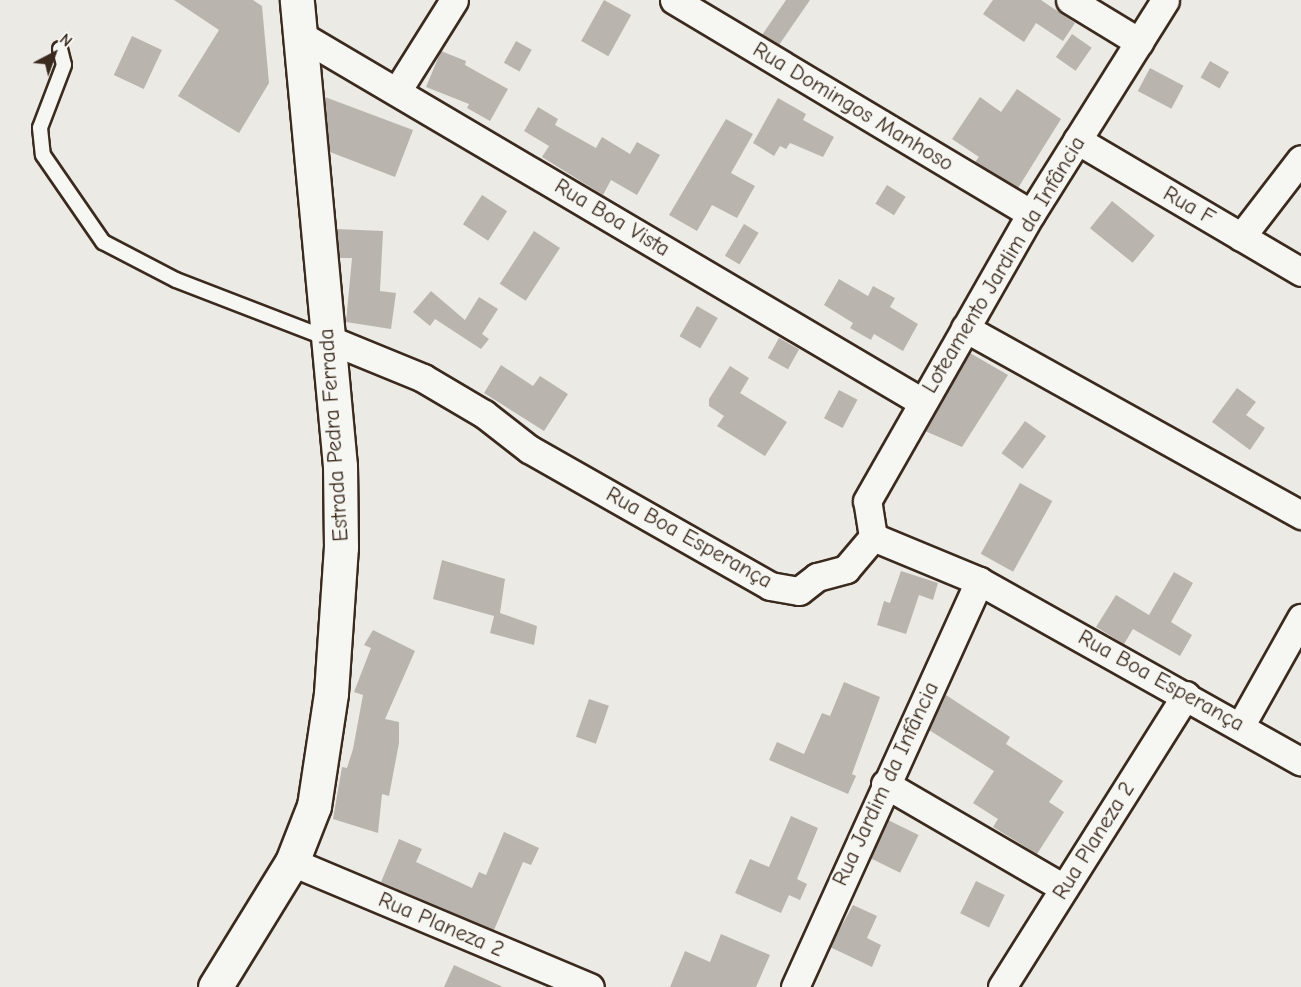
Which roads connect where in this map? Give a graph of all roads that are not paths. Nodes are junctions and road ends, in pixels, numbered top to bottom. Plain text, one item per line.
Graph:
1 (297, 0) edge
2 (454, 0) edge
3 (674, 0) edge
4 (1070, 0) edge
5 (1164, 0) edge
6 (300, 35) junction
7 (1139, 42) junction
8 (60, 49) dead end
9 (397, 91) junction
10 (1077, 140) junction
11 (1301, 159) edge
12 (1031, 214) junction
13 (1241, 237) junction
14 (1301, 272) edge
15 (964, 328) junction
16 (328, 339) junction
17 (922, 402) junction
18 (1301, 515) edge
19 (873, 537) junction
20 (979, 581) junction
21 (1301, 618) edge
22 (1186, 695) junction
23 (1241, 725) junction
24 (1301, 762) edge
25 (885, 784) junction
26 (292, 862) junction
27 (1064, 888) junction
28 (215, 987) edge
29 (590, 987) edge
30 (795, 987) edge
31 (1002, 987) edge

1 - 6 street, Estrada Pedra Ferrada
2 - 9 street
3 - 12 street, Rua Domingos Manhoso
4 - 7 street
5 - 7 street, Loteamento Jardim da Infância
6 - 9 street, Rua Boa Vista
6 - 16 street, Estrada Pedra Ferrada
7 - 10 street, Loteamento Jardim da Infância
8 - 16 lane
9 - 17 street, Rua Boa Vista
10 - 12 street, Loteamento Jardim da Infância
10 - 13 street, Rua F
11 - 13 street
12 - 15 street, Loteamento Jardim da Infância
13 - 14 street, Rua F
15 - 17 street, Loteamento Jardim da Infância
15 - 18 street
16 - 19 street, Rua Boa Esperança
16 - 26 street, Estrada Pedra Ferrada
17 - 19 street, Loteamento Jardim da Infância
19 - 20 street, Rua Boa Esperança
20 - 22 street, Rua Boa Esperança
20 - 25 street, Rua Jardim da Infância
21 - 23 street
22 - 23 street, Rua Boa Esperança
22 - 27 street, Rua Planeza 2
23 - 24 street, Rua Boa Esperança
25 - 27 street
25 - 30 street, Rua Jardim da Infância
26 - 28 street, Estrada Pedra Ferrada
26 - 29 street, Rua Planeza 2
27 - 31 street, Rua Planeza 2

